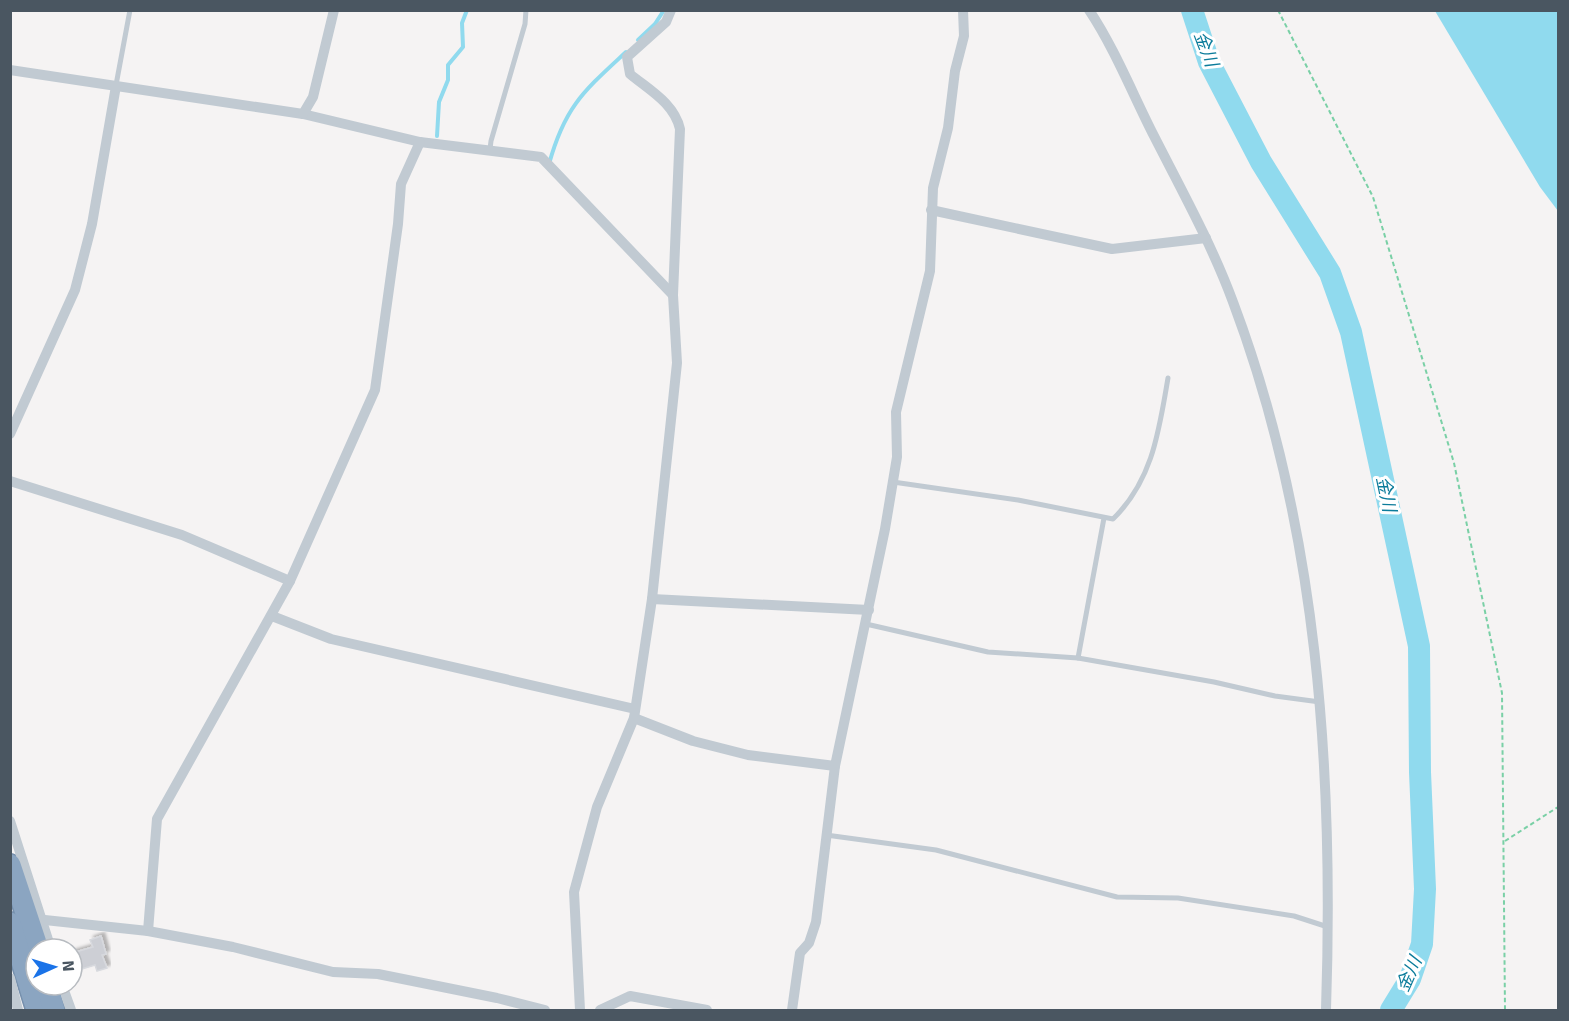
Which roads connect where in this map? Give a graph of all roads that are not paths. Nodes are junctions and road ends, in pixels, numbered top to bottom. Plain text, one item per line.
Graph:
1 (130, 10) edge
2 (333, 10) edge
3 (526, 10) edge
4 (671, 10) edge
5 (963, 10) edge
6 (1089, 10) edge
7 (10, 70) edge
8 (116, 86) junction
9 (303, 114) junction
10 (420, 142) junction
11 (490, 149) junction
12 (931, 210) junction
13 (1206, 238) junction
14 (673, 295) junction
15 (1168, 378) dead end
16 (10, 434) edge
17 (10, 481) edge
18 (893, 482) junction
19 (1104, 518) junction
20 (290, 581) junction
21 (652, 599) junction
22 (869, 610) junction
23 (272, 616) junction
24 (866, 624) junction
25 (1078, 658) junction
26 (1321, 702) junction
27 (635, 714) junction
28 (835, 766) junction
29 (10, 821) edge
30 (826, 835) junction
31 (10, 865) edge
32 (23, 919) edge
33 (1329, 928) junction
34 (148, 932) junction
35 (32, 937) edge
36 (40, 937) edge
37 (10, 978) edge
38 (18, 1011) edge
39 (37, 1011) edge
40 (545, 1011) edge
41 (580, 1011) edge
42 (600, 1011) edge
43 (706, 1011) edge
44 (792, 1011) edge
45 (1326, 1011) edge

1 - 8 lane
2 - 9 street
3 - 11 lane
4 - 14 street
5 - 12 street
6 - 13 street
7 - 8 street
8 - 9 street
8 - 16 street
9 - 10 street
10 - 11 street
10 - 20 street
11 - 14 street
12 - 13 street
12 - 18 street
13 - 26 street
14 - 21 street
15 - 19 lane
17 - 20 street
18 - 19 lane
18 - 22 street
19 - 25 lane
20 - 23 street
21 - 22 street
21 - 27 street
22 - 24 street
23 - 27 street
23 - 34 street
24 - 25 lane
24 - 28 street
25 - 26 lane
26 - 33 street
27 - 28 street
27 - 41 street
28 - 30 street
29 - 32 street
30 - 33 lane
30 - 44 street
31 - 32 highway
32 - 34 street
32 - 35 highway
32 - 36 street
32 - 39 highway
33 - 45 street
34 - 40 street
37 - 38 street
42 - 43 street

